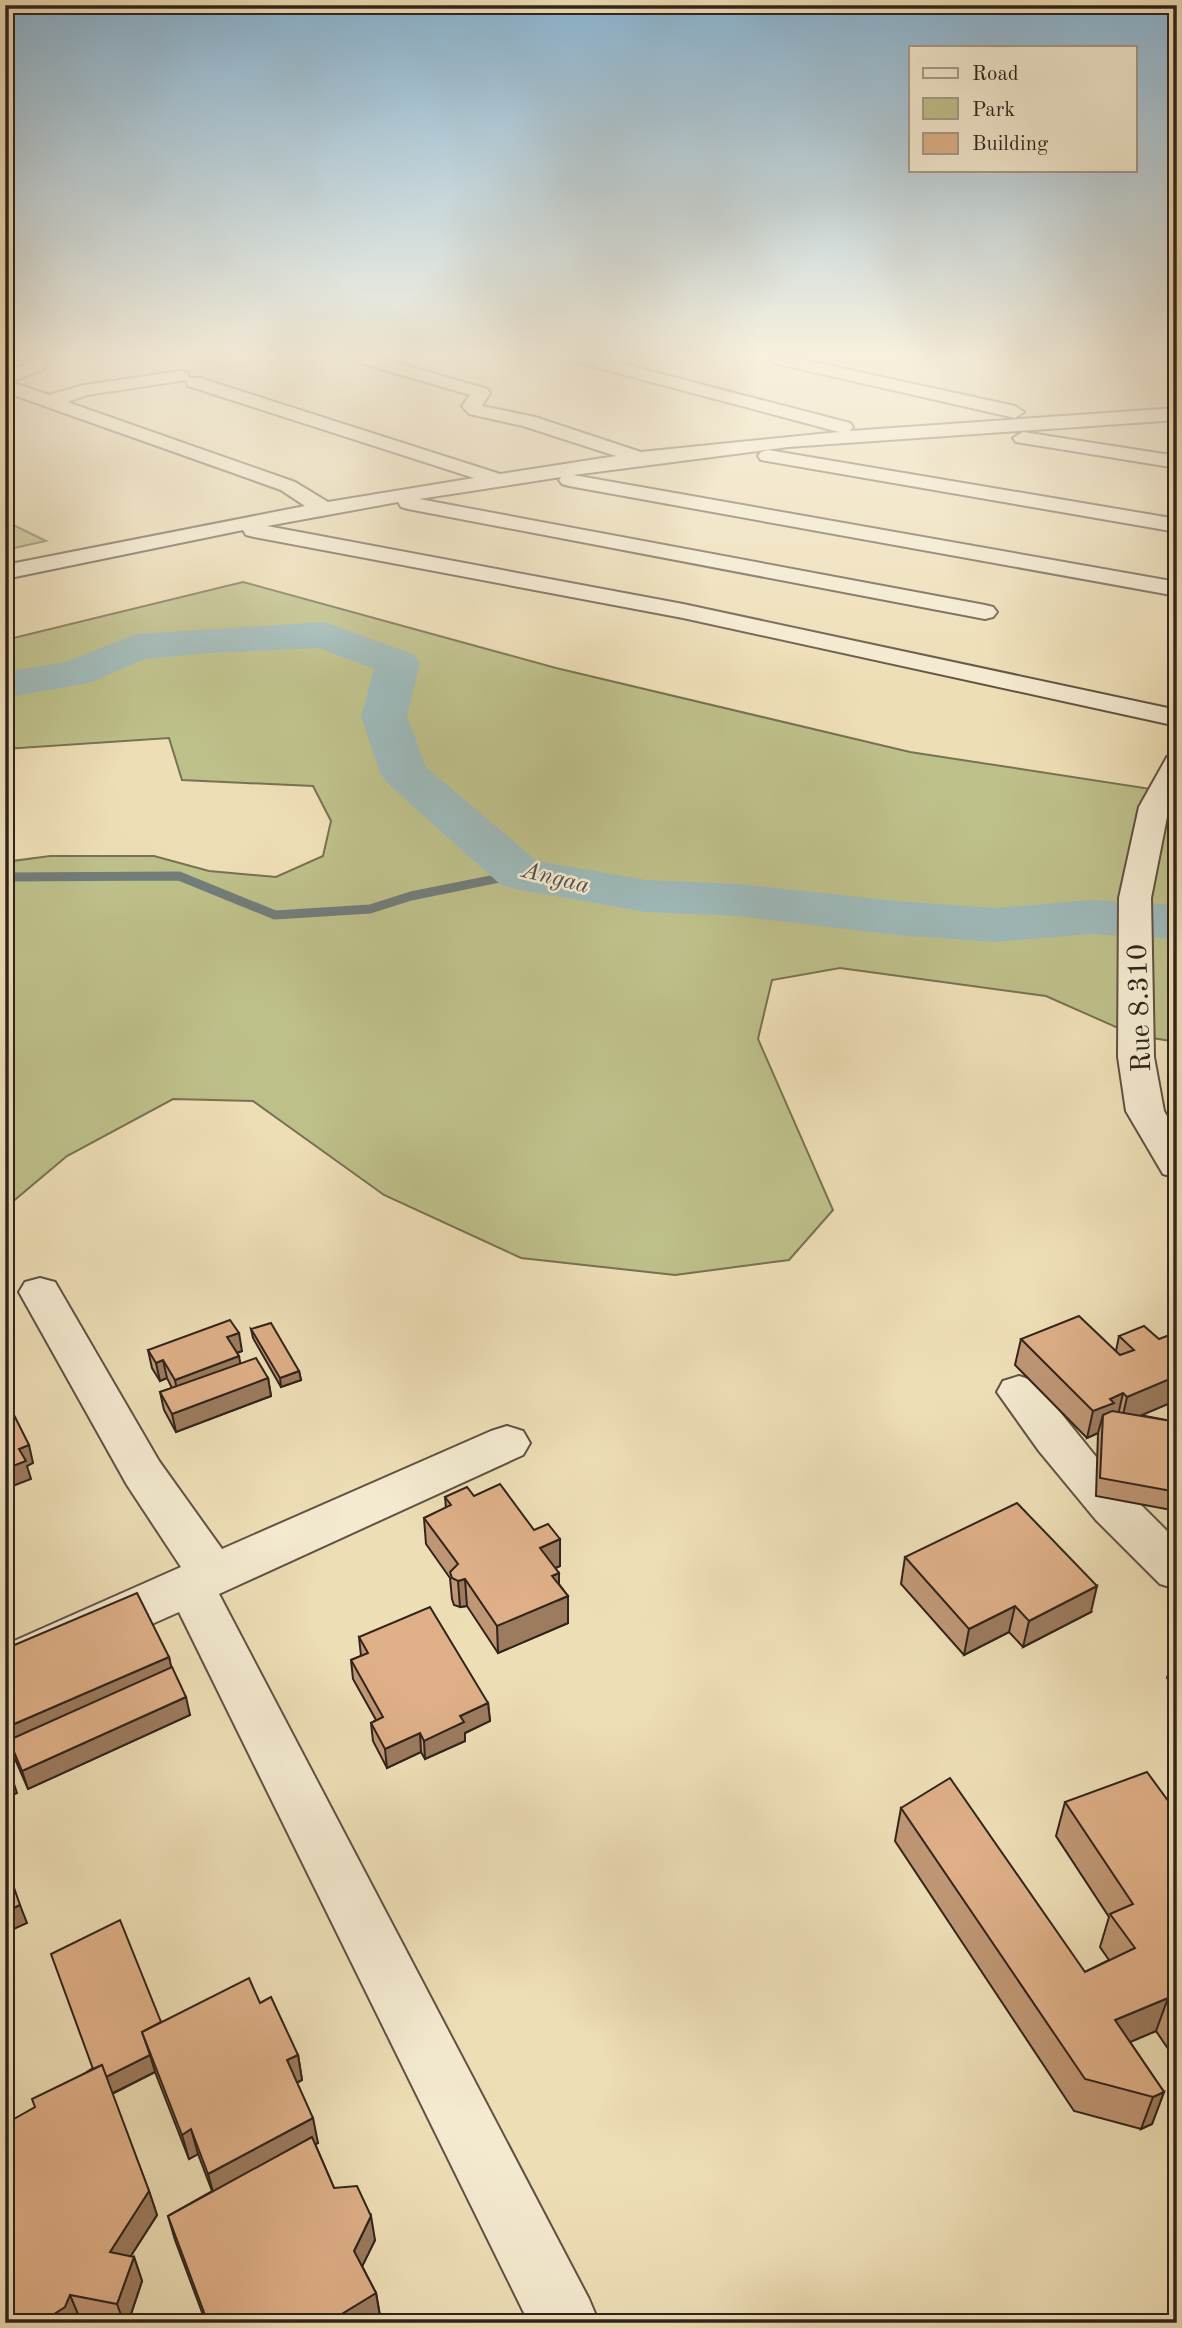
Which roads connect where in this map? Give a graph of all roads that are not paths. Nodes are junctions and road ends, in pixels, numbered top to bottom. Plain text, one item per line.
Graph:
1 (236, 468) edge
2 (462, 468) edge
3 (579, 468) edge
4 (834, 468) edge
5 (537, 474) junction
6 (500, 480) junction
7 (382, 498) junction
8 (325, 509) junction
9 (231, 526) junction
10 (1177, 526) edge
11 (5, 572) edge
12 (1177, 589) edge
13 (985, 612) dead end
14 (1177, 718) edge
15 (1177, 763) edge
16 (1173, 1152) edge
17 (40, 1292) dead end
18 (1020, 1392) dead end
19 (507, 1443) dead end
20 (1177, 1570) edge
21 (202, 1580) junction
22 (5, 1668) edge
23 (565, 2323) edge

1 - 8 street
2 - 6 street
3 - 5 street
4 - 10 street
5 - 6 street
5 - 12 street
6 - 7 street
7 - 8 street
7 - 13 street
8 - 9 street
9 - 11 street
9 - 14 street
15 - 16 street, Rue 8.310
17 - 21 street
18 - 20 street
19 - 21 street
21 - 22 street
21 - 23 street

